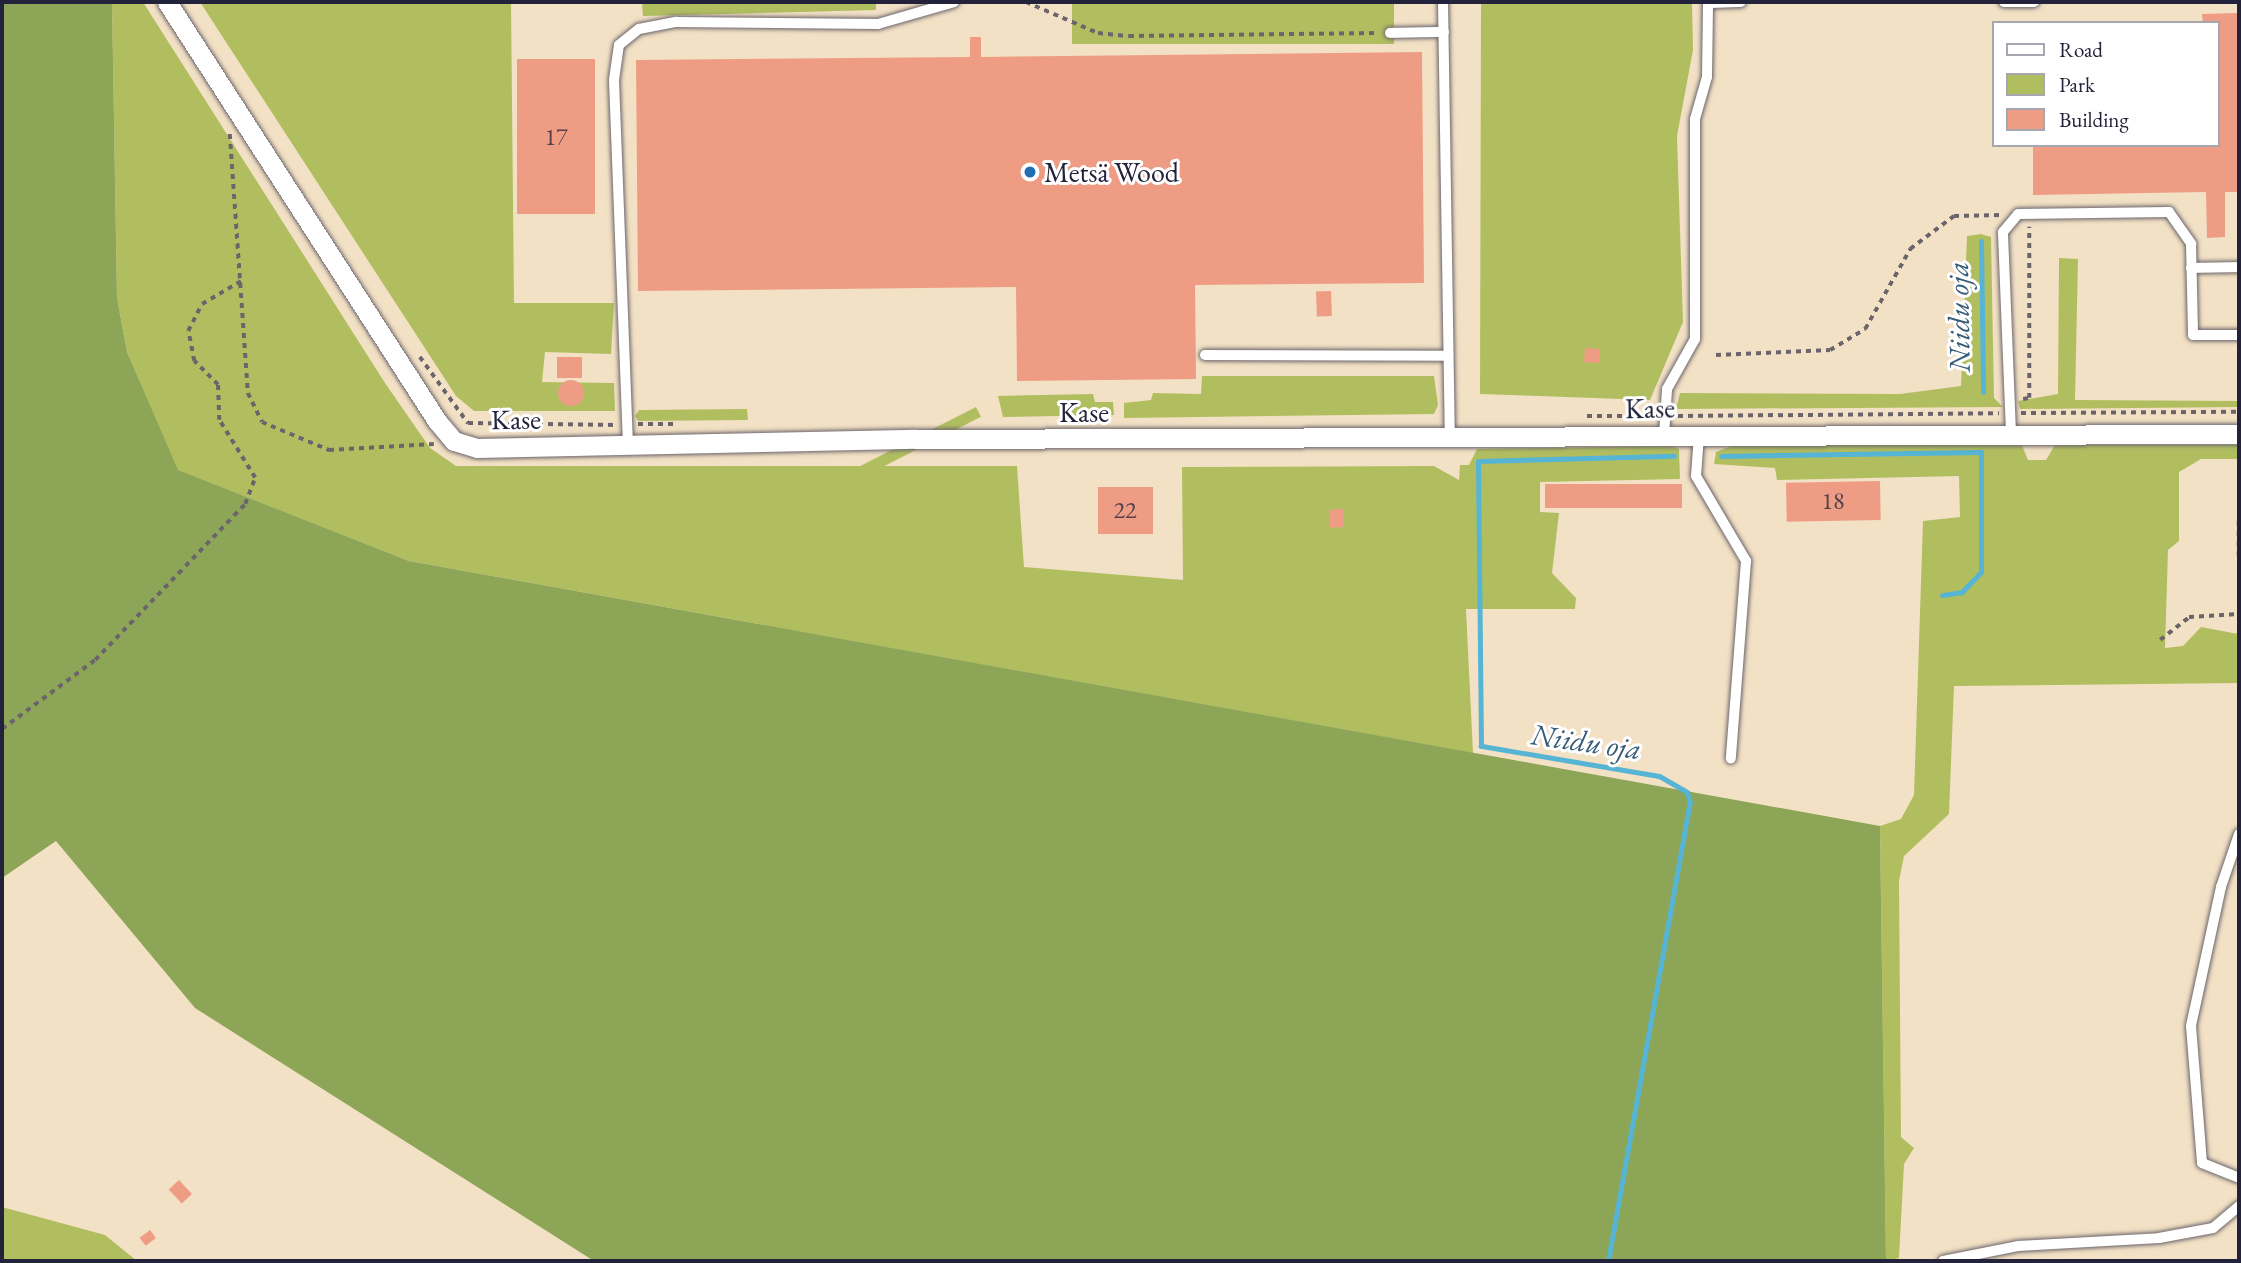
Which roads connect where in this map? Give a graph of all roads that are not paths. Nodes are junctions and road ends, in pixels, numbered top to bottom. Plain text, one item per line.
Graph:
1 (167, 2) edge
2 (954, 2) edge
3 (1443, 2) edge
4 (1741, 2) edge
5 (2004, 2) edge
6 (2034, 2) edge
7 (1444, 32) junction
8 (1390, 33) road end
9 (2239, 267) edge
10 (2192, 268) junction
11 (2239, 335) edge
12 (1205, 355) dead end
13 (1448, 356) junction
14 (2011, 433) junction
15 (2239, 434) edge
16 (1699, 435) junction
17 (1664, 436) junction
18 (1450, 439) junction
19 (628, 445) junction
20 (1731, 758) dead end
21 (2239, 834) edge
22 (2239, 1178) edge
23 (2239, 1206) edge
24 (1943, 1261) edge

1 - 19 street, Kase
2 - 19 lane
3 - 7 lane
4 - 17 lane
5 - 6 lane
7 - 8 lane
7 - 13 lane
9 - 10 lane
10 - 11 lane
10 - 14 lane
12 - 13 lane
13 - 18 lane
14 - 15 street, Kase
14 - 16 street, Kase
16 - 17 street, Kase
16 - 20 lane
17 - 18 street, Kase
18 - 19 street, Kase
21 - 22 lane
23 - 24 lane

